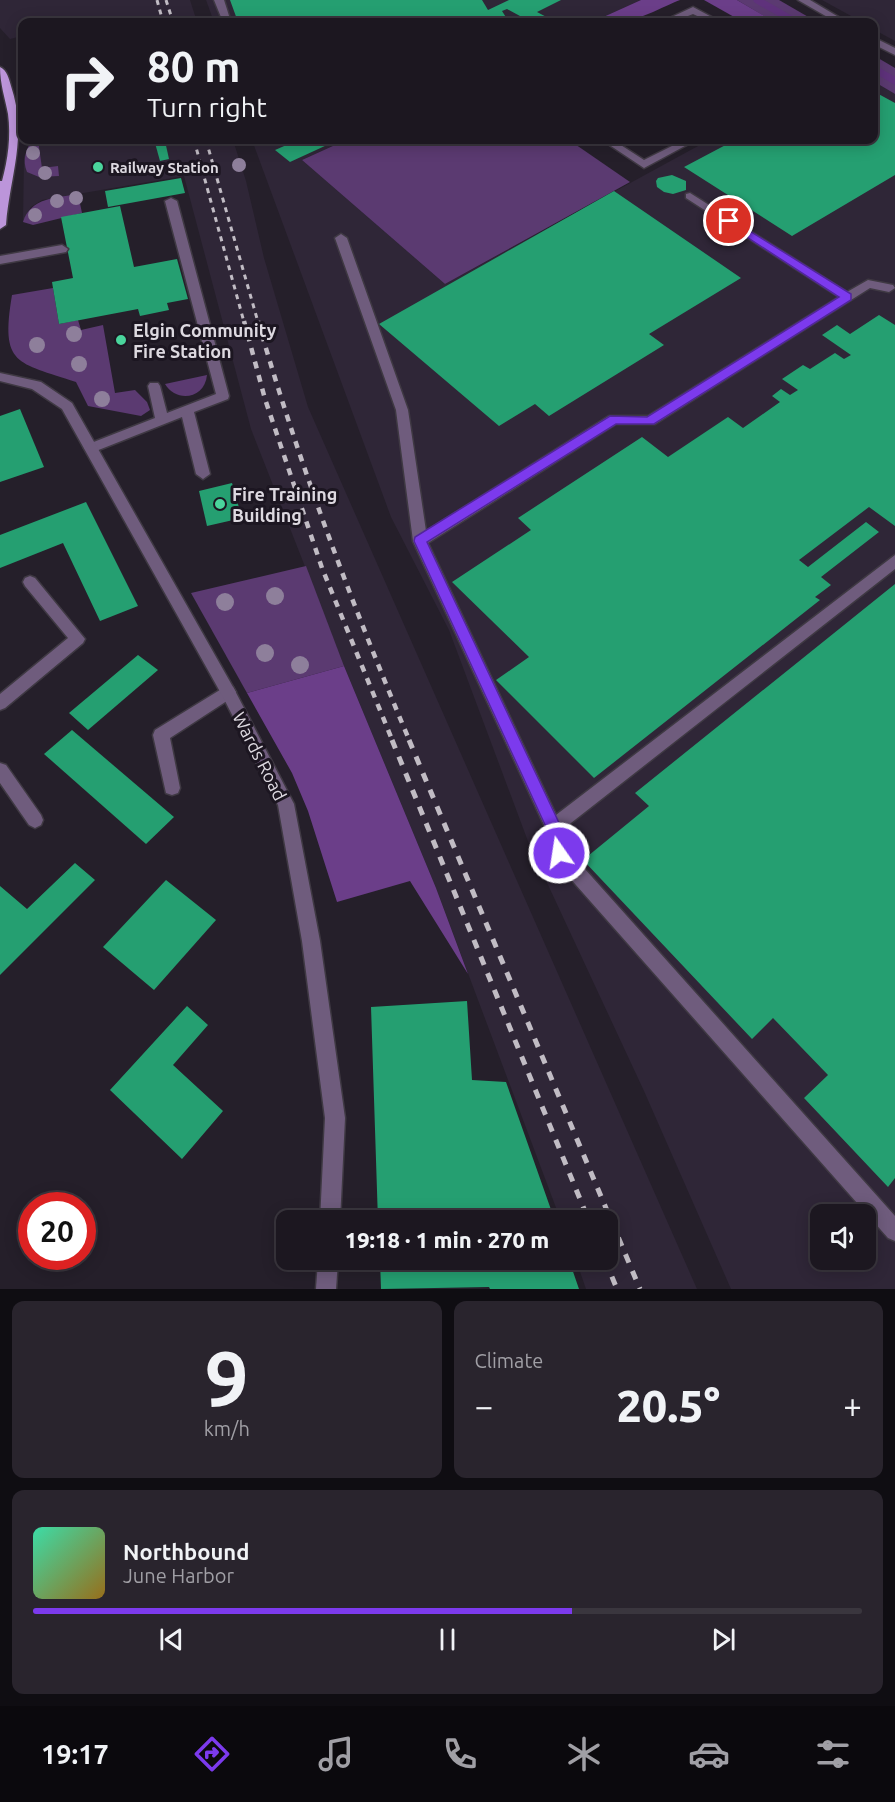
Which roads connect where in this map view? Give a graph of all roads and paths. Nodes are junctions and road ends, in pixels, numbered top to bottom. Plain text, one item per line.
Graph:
1 (219, 0) edge
2 (803, 0) edge
3 (226, 18) edge
4 (675, 18) edge
5 (708, 18) edge
6 (835, 18) edge
7 (878, 43) edge
8 (895, 53) edge
9 (0, 70) edge
10 (613, 144) edge
11 (683, 144) edge
12 (0, 181) edge
13 (3, 194) junction
14 (690, 196) dead end
15 (171, 201) dead end
16 (0, 225) edge
17 (341, 238) dead end
18 (62, 249) dead end
19 (0, 260) edge
20 (893, 288) edge
21 (847, 297) junction
22 (0, 377) edge
23 (154, 386) dead end
24 (187, 410) junction
25 (162, 420) junction
26 (91, 448) junction
27 (203, 474) dead end
28 (420, 541) junction
29 (895, 561) edge
30 (30, 582) dead end
31 (228, 692) junction
32 (0, 703) edge
33 (0, 770) edge
34 (172, 788) dead end
35 (35, 820) dead end
36 (553, 827) junction
37 (331, 1210) edge
38 (895, 1231) edge
39 (327, 1270) edge
40 (326, 1289) edge

1 - 3 street
2 - 6 street
4 - 5 street
7 - 8 street
9 - 13 main road
10 - 11 street
12 - 13 main road
13 - 16 main road
14 - 21 street
15 - 24 street
17 - 28 street
18 - 19 street
20 - 21 street
21 - 28 street
22 - 26 street, Wards Road
23 - 25 street
24 - 25 street
24 - 27 street
25 - 26 street
26 - 31 street, Wards Road
28 - 36 street
29 - 36 street
30 - 32 street
31 - 34 street
31 - 37 street, Wards Road
33 - 35 street
36 - 38 street
39 - 40 street

